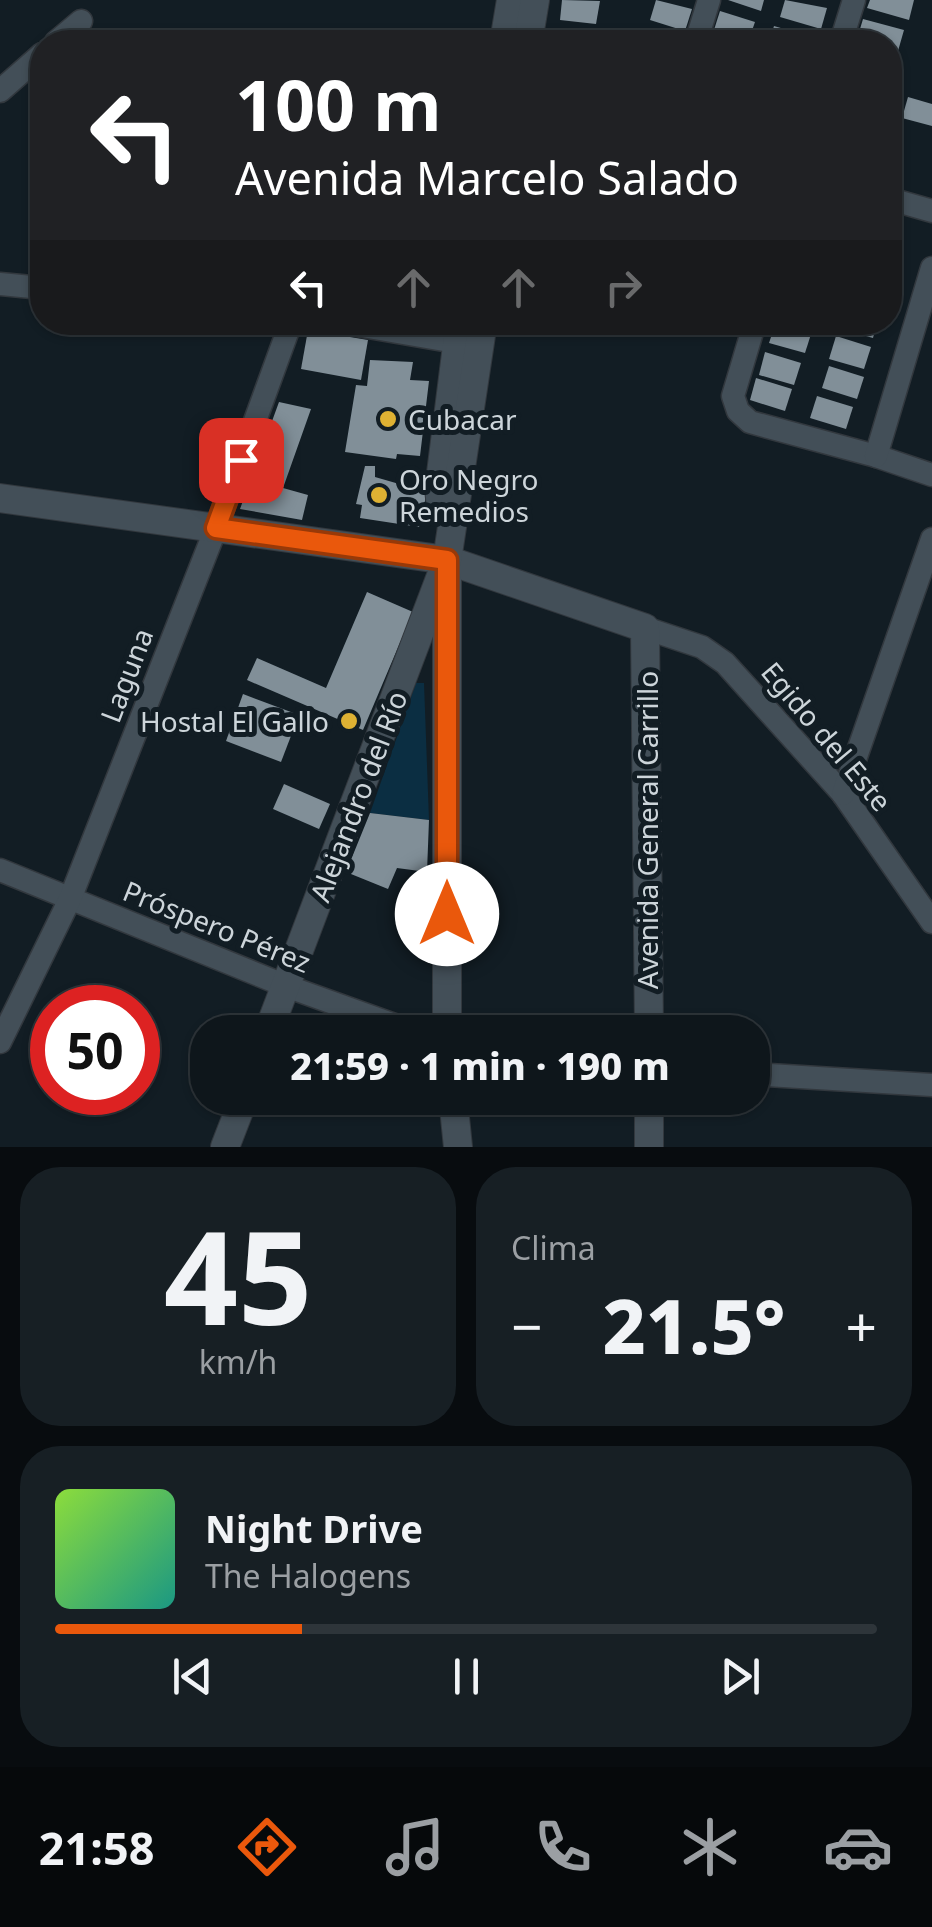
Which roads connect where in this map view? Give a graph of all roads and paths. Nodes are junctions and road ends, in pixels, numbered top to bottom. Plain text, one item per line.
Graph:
1 (511, 0) edge
2 (534, 0) edge
3 (709, 0) edge
4 (854, 0) edge
5 (81, 21) dead end
6 (70, 30) edge
7 (506, 30) edge
8 (530, 30) edge
9 (700, 30) edge
10 (845, 30) edge
11 (30, 65) edge
12 (0, 91) edge
13 (902, 202) edge
14 (932, 211) edge
15 (932, 268) edge
16 (0, 284) edge
17 (30, 287) edge
18 (285, 335) edge
19 (470, 335) edge
20 (751, 335) edge
21 (876, 456) junction
22 (932, 476) edge
23 (0, 498) edge
24 (216, 528) junction
25 (932, 539) edge
26 (447, 560) junction
27 (927, 579) edge
28 (645, 628) junction
29 (843, 794) junction
30 (0, 870) edge
31 (70, 899) junction
32 (932, 922) edge
33 (286, 986) junction
34 (275, 1015) edge
35 (367, 1015) edge
36 (447, 1015) edge
37 (648, 1015) edge
38 (0, 1042) edge
39 (770, 1075) edge
40 (932, 1084) edge
41 (237, 1115) edge
42 (454, 1115) edge
43 (649, 1115) edge
44 (225, 1147) edge
45 (458, 1147) edge
46 (649, 1147) edge

1 - 7 main road
2 - 8 main road
3 - 9 street
4 - 10 street
5 - 6 street
11 - 12 street
13 - 14 street
15 - 21 street
16 - 17 street
18 - 24 street, Laguna
19 - 26 main road
20 - 21 street
21 - 22 street
23 - 24 main road
24 - 26 main road
24 - 31 street, Laguna
25 - 27 street
26 - 28 main road
26 - 33 main road, Alejandro del Río
26 - 36 main road
27 - 29 street
28 - 29 street, Egido del Este
28 - 37 main road, Avenida General Carrillo
29 - 32 street, Egido del Este
30 - 31 street, Próspero Pérez
31 - 33 street, Próspero Pérez
31 - 38 street, Laguna
33 - 34 main road, Alejandro del Río
33 - 35 street, Próspero Pérez
39 - 40 street
41 - 44 main road
42 - 45 main road
43 - 46 main road

